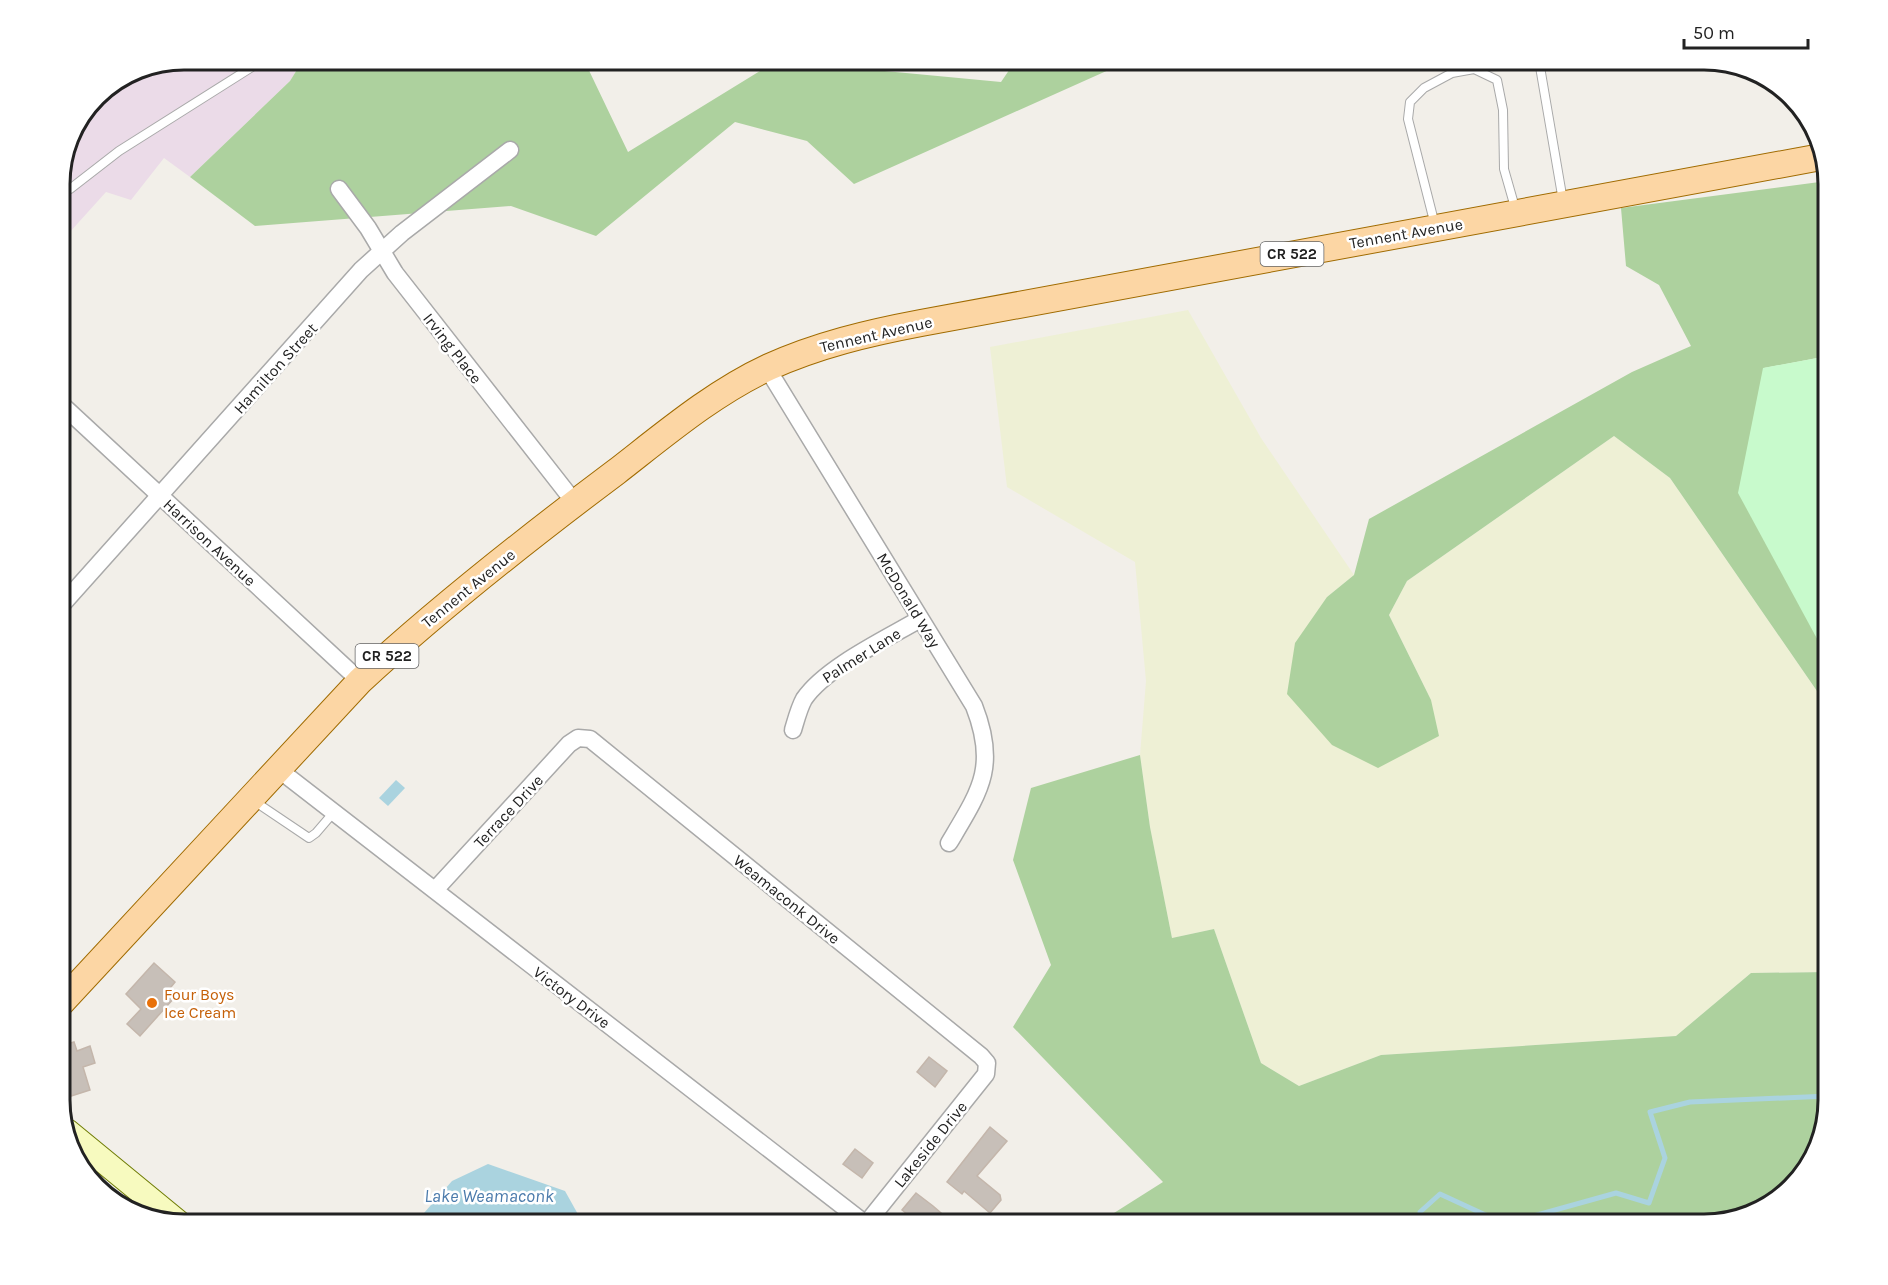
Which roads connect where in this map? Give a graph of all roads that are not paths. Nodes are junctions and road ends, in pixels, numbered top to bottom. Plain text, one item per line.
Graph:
1 (1468, 70) edge
2 (1476, 70) edge
3 (1541, 70) edge
4 (246, 71) edge
5 (510, 150) dead end
6 (1815, 158) edge
7 (71, 188) edge
8 (339, 189) dead end
9 (1564, 204) junction
10 (1517, 213) junction
11 (1436, 228) junction
12 (382, 251) junction
13 (767, 368) junction
14 (71, 412) edge
15 (161, 497) junction
16 (575, 503) junction
17 (71, 595) edge
18 (920, 618) junction
19 (360, 681) junction
20 (793, 730) dead end
21 (584, 738) joint
22 (278, 769) junction
23 (251, 798) junction
24 (334, 812) junction
25 (949, 843) dead end
26 (435, 890) junction
27 (71, 992) edge
28 (987, 1063) joint
29 (77, 1140) edge
30 (167, 1213) edge
31 (854, 1214) edge
32 (875, 1214) edge

1 - 11 lane
2 - 10 lane
3 - 9 lane
4 - 7 lane
5 - 12 street, Hamilton Street
6 - 9 main road, Tennent Avenue / CR 522
8 - 12 street, Irving Place
9 - 10 main road, Tennent Avenue / CR 522
10 - 11 main road, Tennent Avenue / CR 522
11 - 13 main road, Tennent Avenue / CR 522
12 - 15 street, Hamilton Street
12 - 16 street, Irving Place
13 - 16 main road, Tennent Avenue / CR 522
13 - 18 street, McDonald Way
14 - 15 street, Harrison Avenue
15 - 17 street, Hamilton Street
15 - 19 street, Harrison Avenue
16 - 19 main road, Tennent Avenue / CR 522
18 - 20 street, Palmer Lane
18 - 25 street, McDonald Way
19 - 22 main road, Tennent Avenue / CR 522
21 - 26 street, Terrace Drive
21 - 28 street, Weamaconk Drive
22 - 23 main road, Tennent Avenue / CR 522
22 - 24 street, Victory Drive
23 - 24 lane
23 - 27 main road, Tennent Avenue / CR 522
24 - 26 street, Victory Drive
26 - 31 street, Victory Drive
28 - 32 street, Lakeside Drive
29 - 30 street

